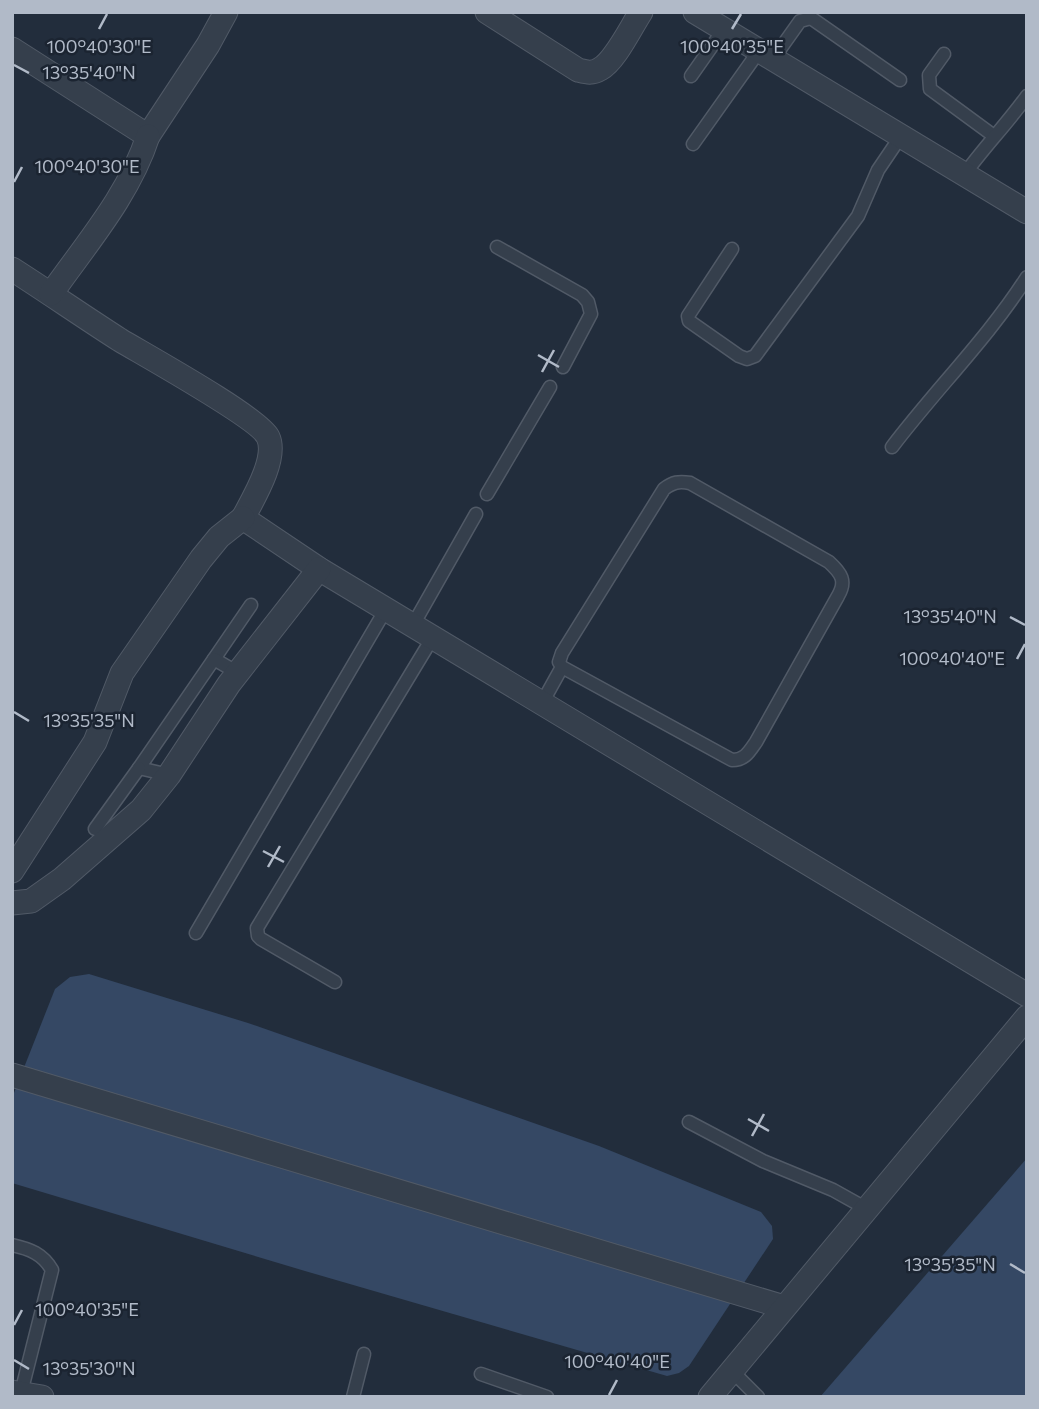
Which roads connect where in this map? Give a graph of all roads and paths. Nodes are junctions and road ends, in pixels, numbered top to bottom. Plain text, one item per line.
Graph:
1 (226, 12) edge
2 (487, 12) edge
3 (641, 12) edge
4 (695, 12) edge
5 (724, 29) junction
6 (12, 49) edge
7 (944, 54) dead end
8 (766, 55) junction
9 (691, 76) dead end
10 (900, 80) dead end
11 (1027, 96) edge
12 (148, 136) junction
13 (901, 136) junction
14 (995, 136) junction
15 (693, 144) dead end
16 (964, 175) junction
17 (1027, 212) edge
18 (496, 247) dead end
19 (732, 249) dead end
20 (12, 269) edge
21 (1027, 277) edge
22 (51, 294) junction
23 (563, 367) dead end
24 (550, 387) dead end
25 (892, 447) dead end
26 (487, 495) dead end
27 (476, 514) dead end
28 (243, 518) junction
29 (319, 569) junction
30 (251, 605) dead end
31 (386, 609) junction
32 (413, 625) junction
33 (433, 638) junction
34 (214, 659) junction
35 (562, 667) junction
36 (238, 673) junction
37 (542, 703) junction
38 (139, 768) junction
39 (169, 775) junction
40 (95, 829) dead end
41 (12, 871) edge
42 (12, 903) edge
43 (196, 933) dead end
44 (335, 982) dead end
45 (1027, 995) edge
46 (1027, 1017) edge
47 (12, 1074) edge
48 (689, 1122) dead end
49 (867, 1209) junction
50 (12, 1245) edge
51 (784, 1307) junction
52 (364, 1354) dead end
53 (732, 1371) junction
54 (481, 1374) dead end
55 (25, 1394) edge
56 (353, 1397) edge
57 (547, 1397) edge
58 (710, 1397) edge
59 (758, 1397) edge

1 - 12 street
2 - 3 street
4 - 5 street
5 - 8 street
5 - 9 lane
6 - 12 street
7 - 14 lane
8 - 10 lane
8 - 13 street
8 - 15 lane
11 - 14 lane
12 - 22 street
13 - 16 street
13 - 19 lane
14 - 16 lane
16 - 17 street
18 - 23 lane
20 - 22 street
21 - 25 lane
22 - 28 street
24 - 26 lane
27 - 32 lane
28 - 29 street
28 - 41 street
29 - 31 street
29 - 36 street
30 - 34 lane
31 - 32 street
31 - 43 lane
32 - 33 street
33 - 37 street
33 - 44 lane
34 - 36 lane
34 - 38 lane
35 - 35 lane
35 - 37 lane
36 - 39 street
37 - 45 street
38 - 39 lane
38 - 40 lane
39 - 42 street
46 - 49 street
47 - 51 street
48 - 49 lane
49 - 51 street
50 - 55 lane
51 - 53 street
52 - 56 lane
53 - 58 street
53 - 59 lane
54 - 57 lane

